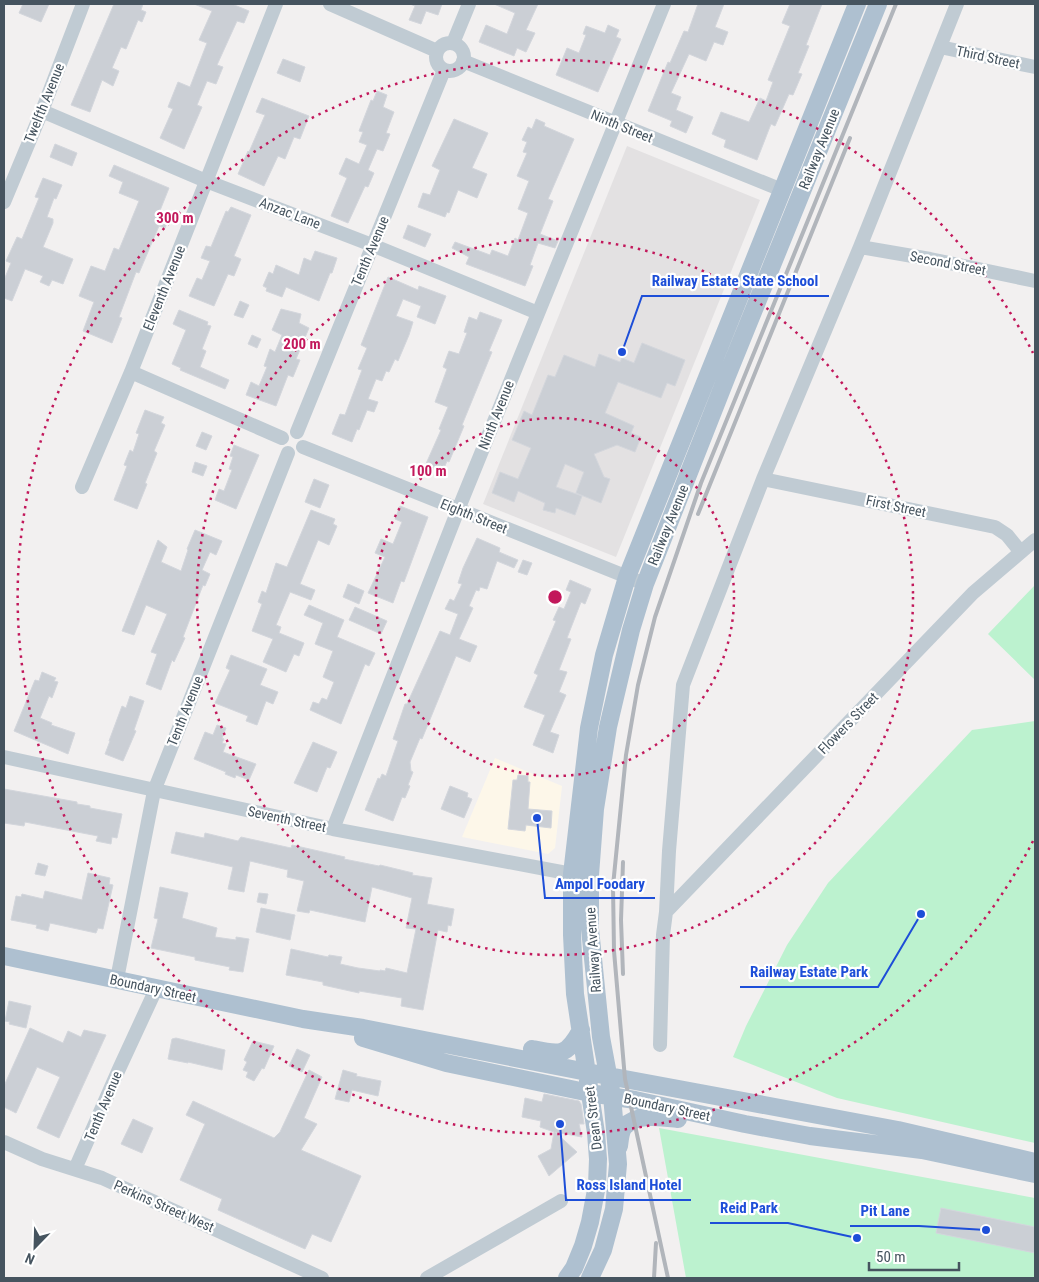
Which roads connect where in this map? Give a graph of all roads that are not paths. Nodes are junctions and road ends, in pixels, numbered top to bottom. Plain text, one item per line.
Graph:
1 (84, 4) edge
2 (276, 4) edge
3 (330, 4) edge
4 (469, 4) edge
5 (664, 4) edge
6 (857, 4) edge
7 (878, 4) edge
8 (957, 4) edge
9 (453, 43) junction
10 (940, 47) junction
11 (437, 51) junction
12 (463, 61) junction
13 (1035, 67) edge
14 (444, 70) junction
15 (42, 111) junction
16 (616, 123) junction
17 (206, 181) junction
18 (782, 190) junction
19 (4, 202) edge
20 (372, 245) junction
21 (860, 247) junction
22 (1035, 281) edge
23 (538, 313) junction
24 (131, 372) junction
25 (297, 432) junction
26 (282, 438) junction
27 (303, 447) junction
28 (288, 453) junction
29 (763, 480) junction
30 (82, 487) dead end
31 (458, 510) junction
32 (1035, 540) edge
33 (1020, 551) junction
34 (627, 577) junction
35 (645, 584) junction
36 (4, 757) edge
37 (154, 791) junction
38 (333, 829) junction
39 (572, 874) junction
40 (666, 912) junction
41 (4, 956) edge
42 (117, 980) junction
43 (156, 989) junction
44 (303, 1018) junction
45 (580, 1030) junction
46 (440, 1043) junction
47 (660, 1045) dead end
48 (587, 1072) junction
49 (609, 1076) junction
50 (590, 1093) junction
51 (612, 1096) junction
52 (760, 1127) junction
53 (4, 1142) edge
54 (617, 1155) junction
55 (1035, 1162) edge
56 (75, 1169) junction
57 (1035, 1174) edge
58 (561, 1201) dead end
59 (322, 1278) edge
60 (428, 1278) edge
61 (567, 1278) edge
62 (590, 1278) edge

1 - 15 street, Twelfth Avenue
2 - 17 street, Eleventh Avenue
3 - 11 street
4 - 9 street
5 - 16 street, Ninth Avenue
6 - 18 main road, Railway Avenue
7 - 35 main road, Railway Avenue
8 - 10 street
9 - 11 street
9 - 12 street
10 - 13 street, Third Street
10 - 21 street
11 - 14 street
12 - 14 street
12 - 16 street, Ninth Street
14 - 20 street, Tenth Avenue
15 - 17 street, Anzac Lane
15 - 19 street, Twelfth Avenue
16 - 18 street, Ninth Street
16 - 23 street, Ninth Avenue
17 - 20 street, Anzac Lane
17 - 24 street, Eleventh Avenue
18 - 34 main road, Railway Avenue
20 - 23 street, Anzac Lane
20 - 25 street, Tenth Avenue
21 - 22 street, Second Street
21 - 29 street
23 - 31 street, Ninth Avenue
24 - 26 street
24 - 30 street, Eleventh Avenue
25 - 26 street
25 - 27 street
26 - 28 street
27 - 28 street
27 - 31 street, Eighth Street
28 - 37 street, Tenth Avenue
29 - 33 street, First Street
29 - 40 street
31 - 34 street, Eighth Street
31 - 38 street, Ninth Avenue
32 - 33 street, Flowers Street
33 - 40 street, Flowers Street
34 - 35 street, Eighth Street
34 - 39 main road, Railway Avenue
35 - 49 main road, Railway Avenue
36 - 37 street, Seventh Street
37 - 38 street, Seventh Street
37 - 42 street, Tenth Avenue
38 - 39 street, Seventh Street
39 - 45 main road, Railway Avenue
40 - 47 street
41 - 42 main road, Boundary Street
42 - 43 main road, Boundary Street
43 - 44 main road, Boundary Street
43 - 56 street, Tenth Avenue
44 - 46 main road, Boundary Street
44 - 50 main road, Boundary Street
45 - 46 main road
45 - 48 main road, Railway Avenue
46 - 48 main road, Boundary Street
48 - 49 main road, Boundary Street
48 - 50 main road, Dean Street
49 - 51 main road, Dean Street
49 - 55 main road, Boundary Street
50 - 51 main road, Boundary Street
50 - 61 main road, Dean Street
51 - 52 main road, Boundary Street
51 - 54 main road, Dean Street
52 - 54 main road
52 - 57 main road, Boundary Street
53 - 56 street, Perkins Street West
54 - 62 main road, Dean Street
56 - 59 street, Perkins Street West
58 - 60 street

